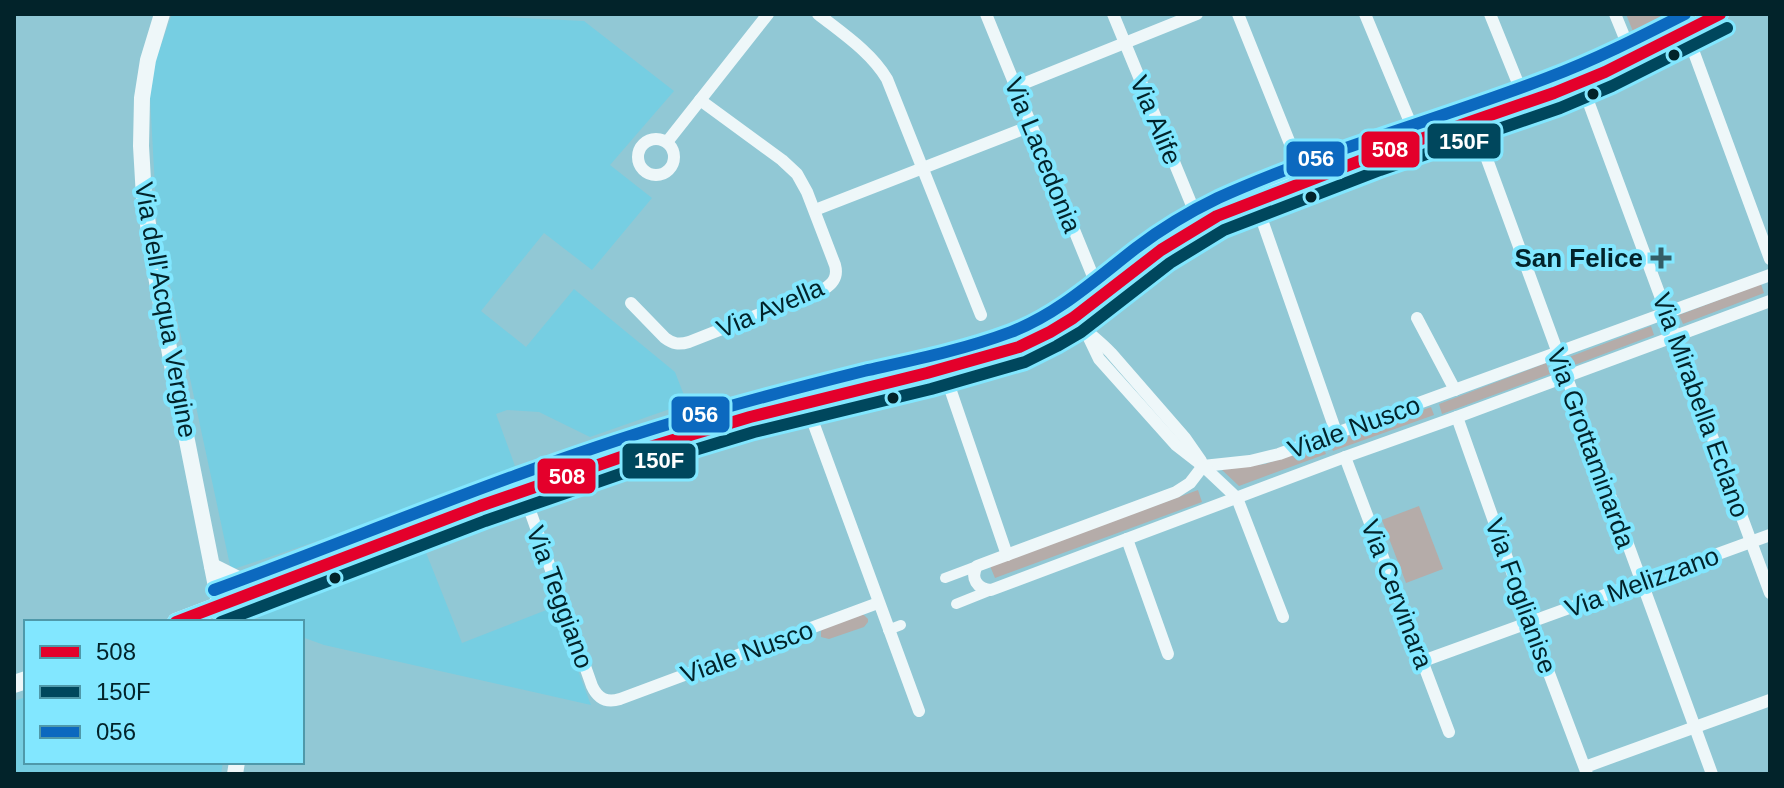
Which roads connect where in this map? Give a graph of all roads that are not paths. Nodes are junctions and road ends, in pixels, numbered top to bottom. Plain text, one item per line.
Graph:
1 (162, 14) edge
2 (768, 14) edge
3 (818, 14) edge
4 (986, 14) edge
5 (1113, 14) edge
6 (1197, 14) edge
7 (1238, 14) edge
8 (1365, 14) edge
9 (1490, 14) edge
10 (1615, 14) edge
11 (1720, 14) edge
12 (1686, 31) junction
13 (1125, 43) junction
14 (1633, 58) junction
15 (1581, 82) junction
16 (1015, 87) junction
17 (700, 100) junction
18 (1526, 103) junction
19 (1473, 121) junction
20 (1031, 126) junction
21 (1417, 139) junction
22 (667, 142) dead end
23 (923, 168) junction
24 (1305, 181) junction
25 (1255, 200) junction
26 (815, 210) junction
27 (1200, 225) junction
28 (1770, 259) edge
29 (1770, 275) edge
30 (1101, 296) junction
31 (1770, 301) edge
32 (631, 303) dead end
33 (1667, 313) junction
34 (981, 315) dead end
35 (1073, 318) junction
36 (1417, 318) dead end
37 (1676, 337) junction
38 (1557, 354) junction
39 (943, 368) junction
40 (1566, 377) junction
41 (1455, 390) junction
42 (806, 403) junction
43 (1457, 417) junction
44 (1336, 432) junction
45 (1345, 457) junction
46 (1203, 466) junction
47 (523, 491) junction
48 (1237, 498) junction
49 (1770, 535) edge
50 (1127, 539) junction
51 (1752, 541) junction
52 (1007, 555) junction
53 (212, 566) junction
54 (977, 566) junction
55 (945, 578) dead end
56 (1641, 582) junction
57 (271, 586) junction
58 (991, 590) junction
59 (1770, 593) edge
60 (884, 601) junction
61 (956, 604) dead end
62 (221, 614) edge
63 (1283, 617) dead end
64 (187, 620) edge
65 (1530, 623) junction
66 (1168, 654) dead end
67 (1423, 661) junction
68 (603, 700) joint
69 (1770, 700) edge
70 (919, 711) dead end
71 (1694, 727) junction
72 (1449, 732) dead end
73 (1586, 771) edge
74 (1712, 774) edge

1 - 53 street, Via dell'Acqua Vergine
2 - 17 street
3 - 23 street
4 - 16 street, Via Lacedonia
5 - 13 street, Via Alife
6 - 13 street
7 - 24 street
8 - 21 street
9 - 18 street
10 - 14 street
11 - 12 main road
12 - 14 main road
12 - 28 street
13 - 16 street
13 - 27 street, Via Alife
14 - 15 main road
15 - 18 main road
15 - 33 street, Via Mirabella Eclano
16 - 20 street, Via Lacedonia
17 - 22 street
17 - 26 street, Via Avella
18 - 19 main road
19 - 21 main road
19 - 38 street, Via Grottaminarda
20 - 23 street
20 - 30 street, Via Lacedonia
21 - 24 main road
23 - 26 street
23 - 34 street
24 - 25 main road
25 - 27 main road
25 - 44 street
26 - 32 street, Via Avella
27 - 30 main road
29 - 33 street, Viale Nusco
30 - 35 main road
31 - 37 street, Viale Nusco
33 - 37 street, Via Mirabella Eclano
33 - 38 street, Viale Nusco
35 - 39 main road
35 - 46 street
36 - 41 street
37 - 40 street, Viale Nusco
37 - 51 street, Via Mirabella Eclano
38 - 40 street, Via Grottaminarda
38 - 41 street, Viale Nusco
39 - 42 main road
39 - 52 street
40 - 43 street, Viale Nusco
40 - 56 street, Via Grottaminarda
41 - 44 street, Viale Nusco
42 - 47 main road
42 - 60 street
43 - 45 street, Viale Nusco
43 - 65 street, Via Foglianise
44 - 46 street, Viale Nusco
45 - 48 street, Viale Nusco
45 - 67 street, Via Cervinara
46 - 48 street
46 - 52 street
47 - 57 main road
47 - 68 street, Via Teggiano
48 - 50 street, Viale Nusco
48 - 63 street
49 - 51 street, Via Melizzano
50 - 58 street, Viale Nusco
50 - 66 street
51 - 56 street, Via Melizzano
51 - 59 street, Via Mirabella Eclano
52 - 54 street
53 - 57 street
53 - 62 street, Via dell'Acqua Vergine
54 - 55 street
54 - 58 street
56 - 65 street, Via Melizzano
56 - 71 street, Via Grottaminarda
57 - 62 main road
58 - 61 street, Viale Nusco
60 - 68 street, Viale Nusco
60 - 70 street
62 - 64 main road
65 - 67 street, Via Melizzano
65 - 73 street, Via Foglianise
67 - 72 street, Via Cervinara
69 - 71 street
71 - 73 street
71 - 74 street, Via Grottaminarda

